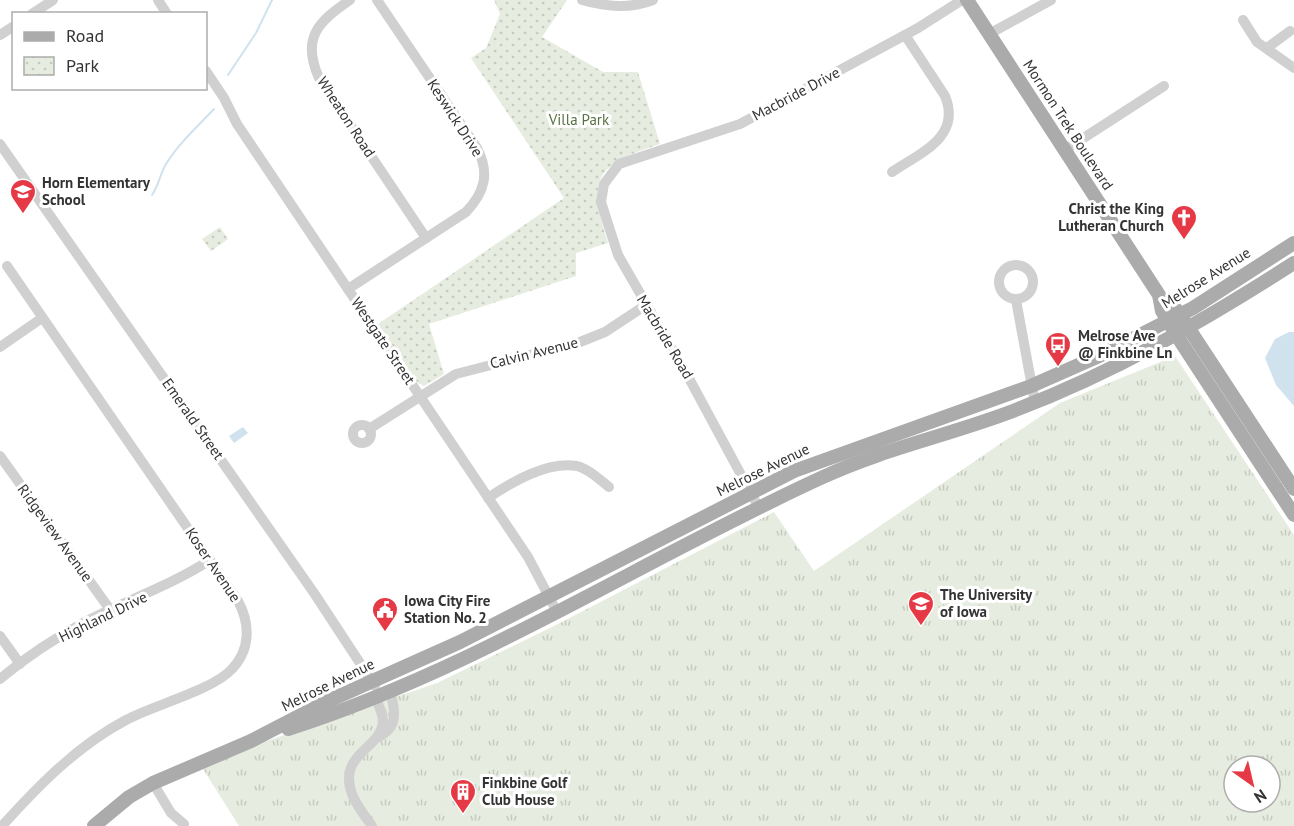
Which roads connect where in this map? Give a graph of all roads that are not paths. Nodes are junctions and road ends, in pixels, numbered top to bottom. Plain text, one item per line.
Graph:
1 (53, 0) edge
2 (351, 0) edge
3 (377, 0) edge
4 (582, 0) edge
5 (653, 0) edge
6 (962, 0) edge
7 (967, 0) edge
8 (1051, 0) edge
9 (36, 12) edge
10 (1243, 20) dead end
11 (1290, 31) dead end
12 (989, 34) junction
13 (905, 35) junction
14 (1267, 48) junction
15 (1294, 68) edge
16 (207, 72) edge
17 (1164, 86) dead end
18 (0, 144) edge
19 (1065, 150) junction
20 (619, 164) joint
21 (892, 172) dead end
22 (426, 238) junction
23 (1294, 243) edge
24 (1294, 263) edge
25 (7, 266) dead end
26 (348, 289) junction
27 (1016, 300) dead end
28 (646, 305) junction
29 (42, 318) junction
30 (1174, 318) junction
31 (1183, 332) junction
32 (0, 347) edge
33 (1031, 386) junction
34 (419, 395) junction
35 (1035, 403) junction
36 (369, 429) dead end
37 (0, 456) edge
38 (609, 487) dead end
39 (1294, 489) edge
40 (751, 492) junction
41 (488, 498) junction
42 (759, 508) junction
43 (1294, 515) edge
44 (210, 560) junction
45 (549, 597) junction
46 (111, 610) junction
47 (557, 612) junction
48 (0, 636) edge
49 (20, 664) junction
50 (0, 679) edge
51 (373, 681) junction
52 (382, 696) junction
53 (251, 741) junction
54 (153, 783) junction
55 (184, 824) dead end
56 (2, 826) edge
57 (94, 826) edge
58 (372, 826) edge

1 - 9 street
2 - 22 street, Wheaton Road
3 - 22 street, Keswick Drive
4 - 5 street
6 - 13 street, Macbride Drive
7 - 12 main road, Mormon Trek Boulevard
8 - 12 street
10 - 14 street
11 - 14 street
12 - 19 main road, Mormon Trek Boulevard
13 - 20 street, Macbride Drive
13 - 21 street
14 - 15 street
16 - 26 street, Westgate Street
17 - 19 street
18 - 51 street, Emerald Street
19 - 30 main road, Mormon Trek Boulevard
20 - 28 street, Macbride Road
22 - 26 street, Keswick Drive
23 - 30 main road, Melrose Avenue
24 - 31 main road, Melrose Avenue
25 - 29 street, Koser Avenue
26 - 34 street, Westgate Street
27 - 33 street
28 - 34 street, Calvin Avenue
28 - 40 street, Macbride Road
29 - 32 street
29 - 44 street, Koser Avenue
30 - 31 main road, Mormon Trek Boulevard
30 - 33 main road, Melrose Avenue
31 - 35 main road, Melrose Avenue
31 - 39 main road, Mormon Trek Boulevard
31 - 43 main road, Mormon Trek Boulevard
33 - 35 street
33 - 40 main road, Melrose Avenue
34 - 36 street, Calvin Avenue
34 - 41 street, Westgate Street
35 - 42 main road, Melrose Avenue
37 - 46 street, Ridgeview Avenue
38 - 41 street
40 - 42 street, Macbride Road
40 - 45 main road, Melrose Avenue
41 - 45 street, Westgate Street
42 - 47 main road, Melrose Avenue
44 - 46 street, Highland Drive
44 - 56 street, Koser Avenue
45 - 47 street, Westgate Street
45 - 51 main road, Melrose Avenue
46 - 49 street, Highland Drive
47 - 52 main road, Melrose Avenue
48 - 49 street
49 - 50 street, Highland Drive
51 - 52 street, Emerald Street
51 - 53 main road, Melrose Avenue
52 - 53 main road, Melrose Avenue
52 - 58 street, Emerald Street
53 - 54 main road, Melrose Avenue
54 - 55 street
54 - 57 main road, Melrose Avenue

